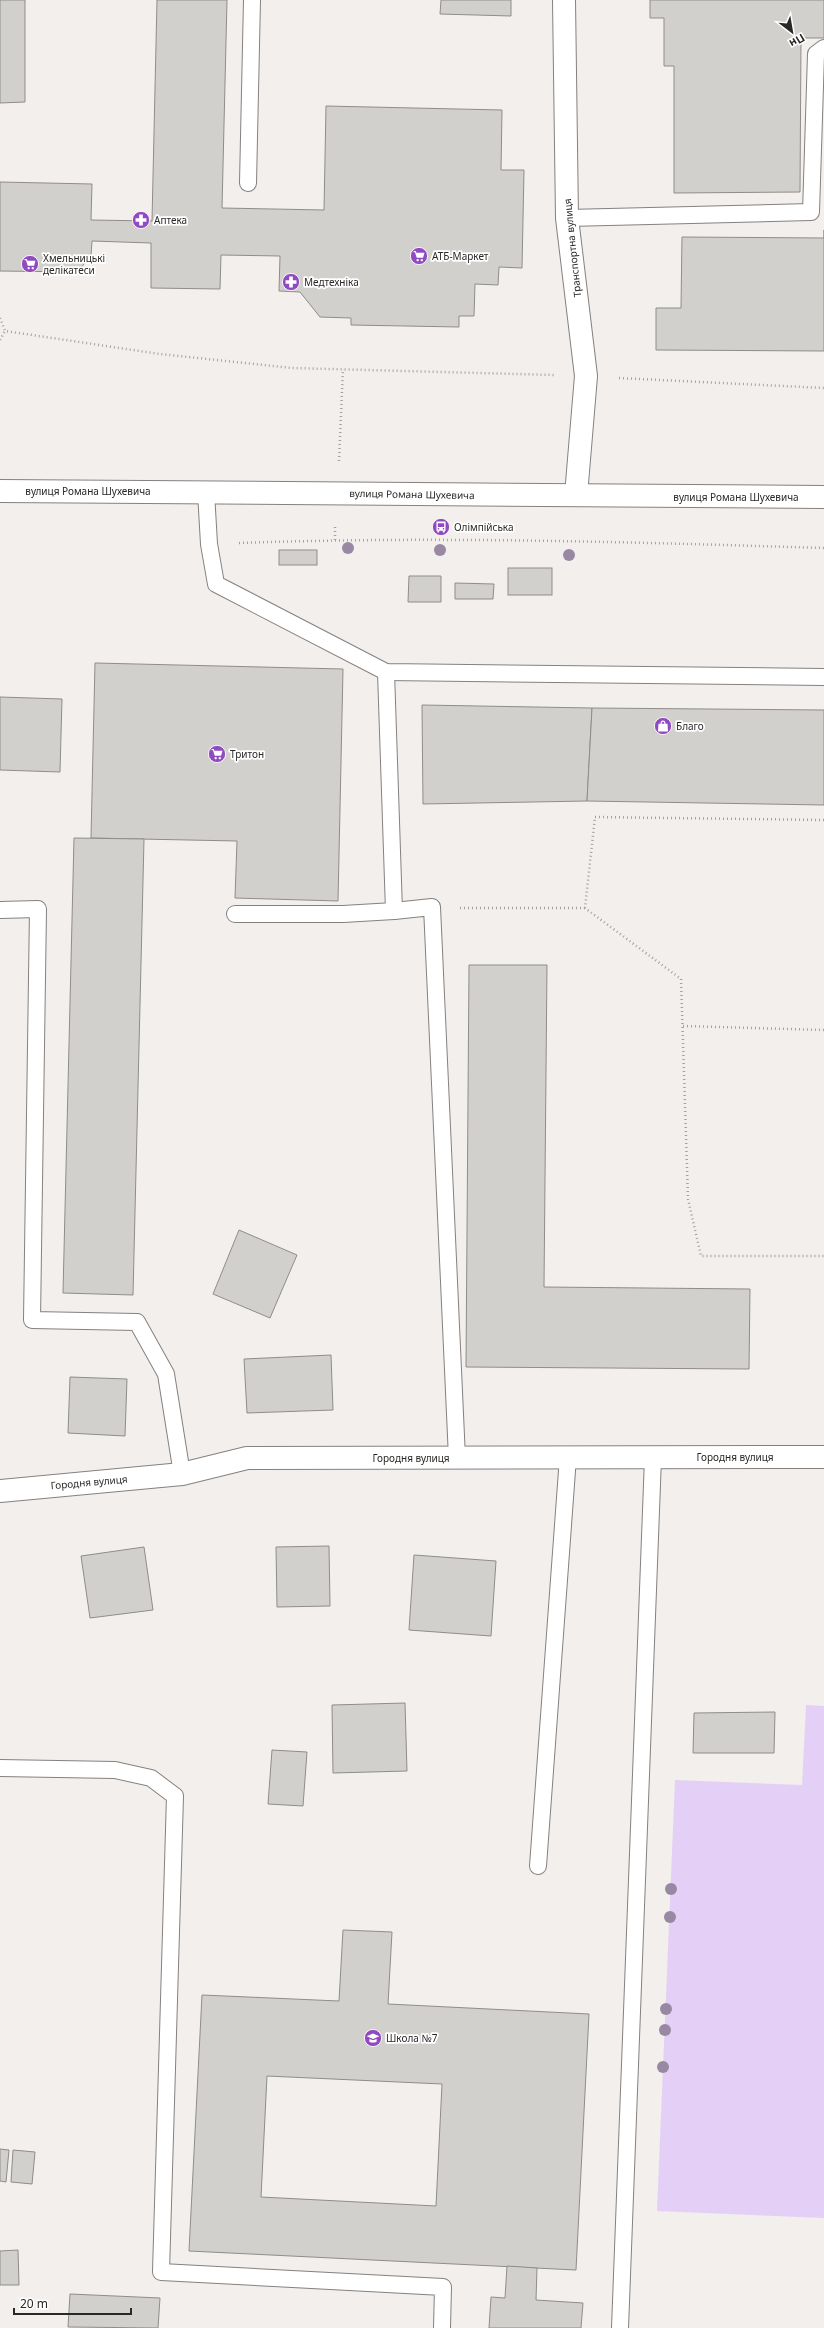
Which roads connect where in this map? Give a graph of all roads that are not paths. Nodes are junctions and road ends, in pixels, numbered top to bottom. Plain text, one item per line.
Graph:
1 (252, 0) edge
2 (564, 0) edge
3 (824, 48) edge
4 (248, 183) dead end
5 (567, 218) junction
6 (0, 490) edge
7 (206, 492) junction
8 (576, 495) junction
9 (824, 497) edge
10 (386, 672) junction
11 (824, 677) edge
12 (0, 910) edge
13 (394, 911) junction
14 (235, 914) dead end
15 (568, 1457) junction
16 (824, 1457) edge
17 (457, 1458) junction
18 (653, 1458) junction
19 (182, 1474) junction
20 (0, 1490) edge
21 (0, 1768) edge
22 (538, 1866) dead end
23 (442, 2328) edge
24 (620, 2328) edge

1 - 4 lane
2 - 5 street, Транспортна вулиця
3 - 5 lane
5 - 8 street, Транспортна вулиця
6 - 7 street, вулиця Романа Шухевича
7 - 8 street, вулиця Романа Шухевича
7 - 10 lane
8 - 9 street, вулиця Романа Шухевича
10 - 11 lane
10 - 13 lane
12 - 19 lane
13 - 14 lane
13 - 17 lane
15 - 17 street, Городня вулиця
15 - 18 street, Городня вулиця
15 - 22 lane
16 - 18 street, Городня вулиця
17 - 19 street, Городня вулиця
18 - 24 lane
19 - 20 street, Городня вулиця
21 - 23 lane

